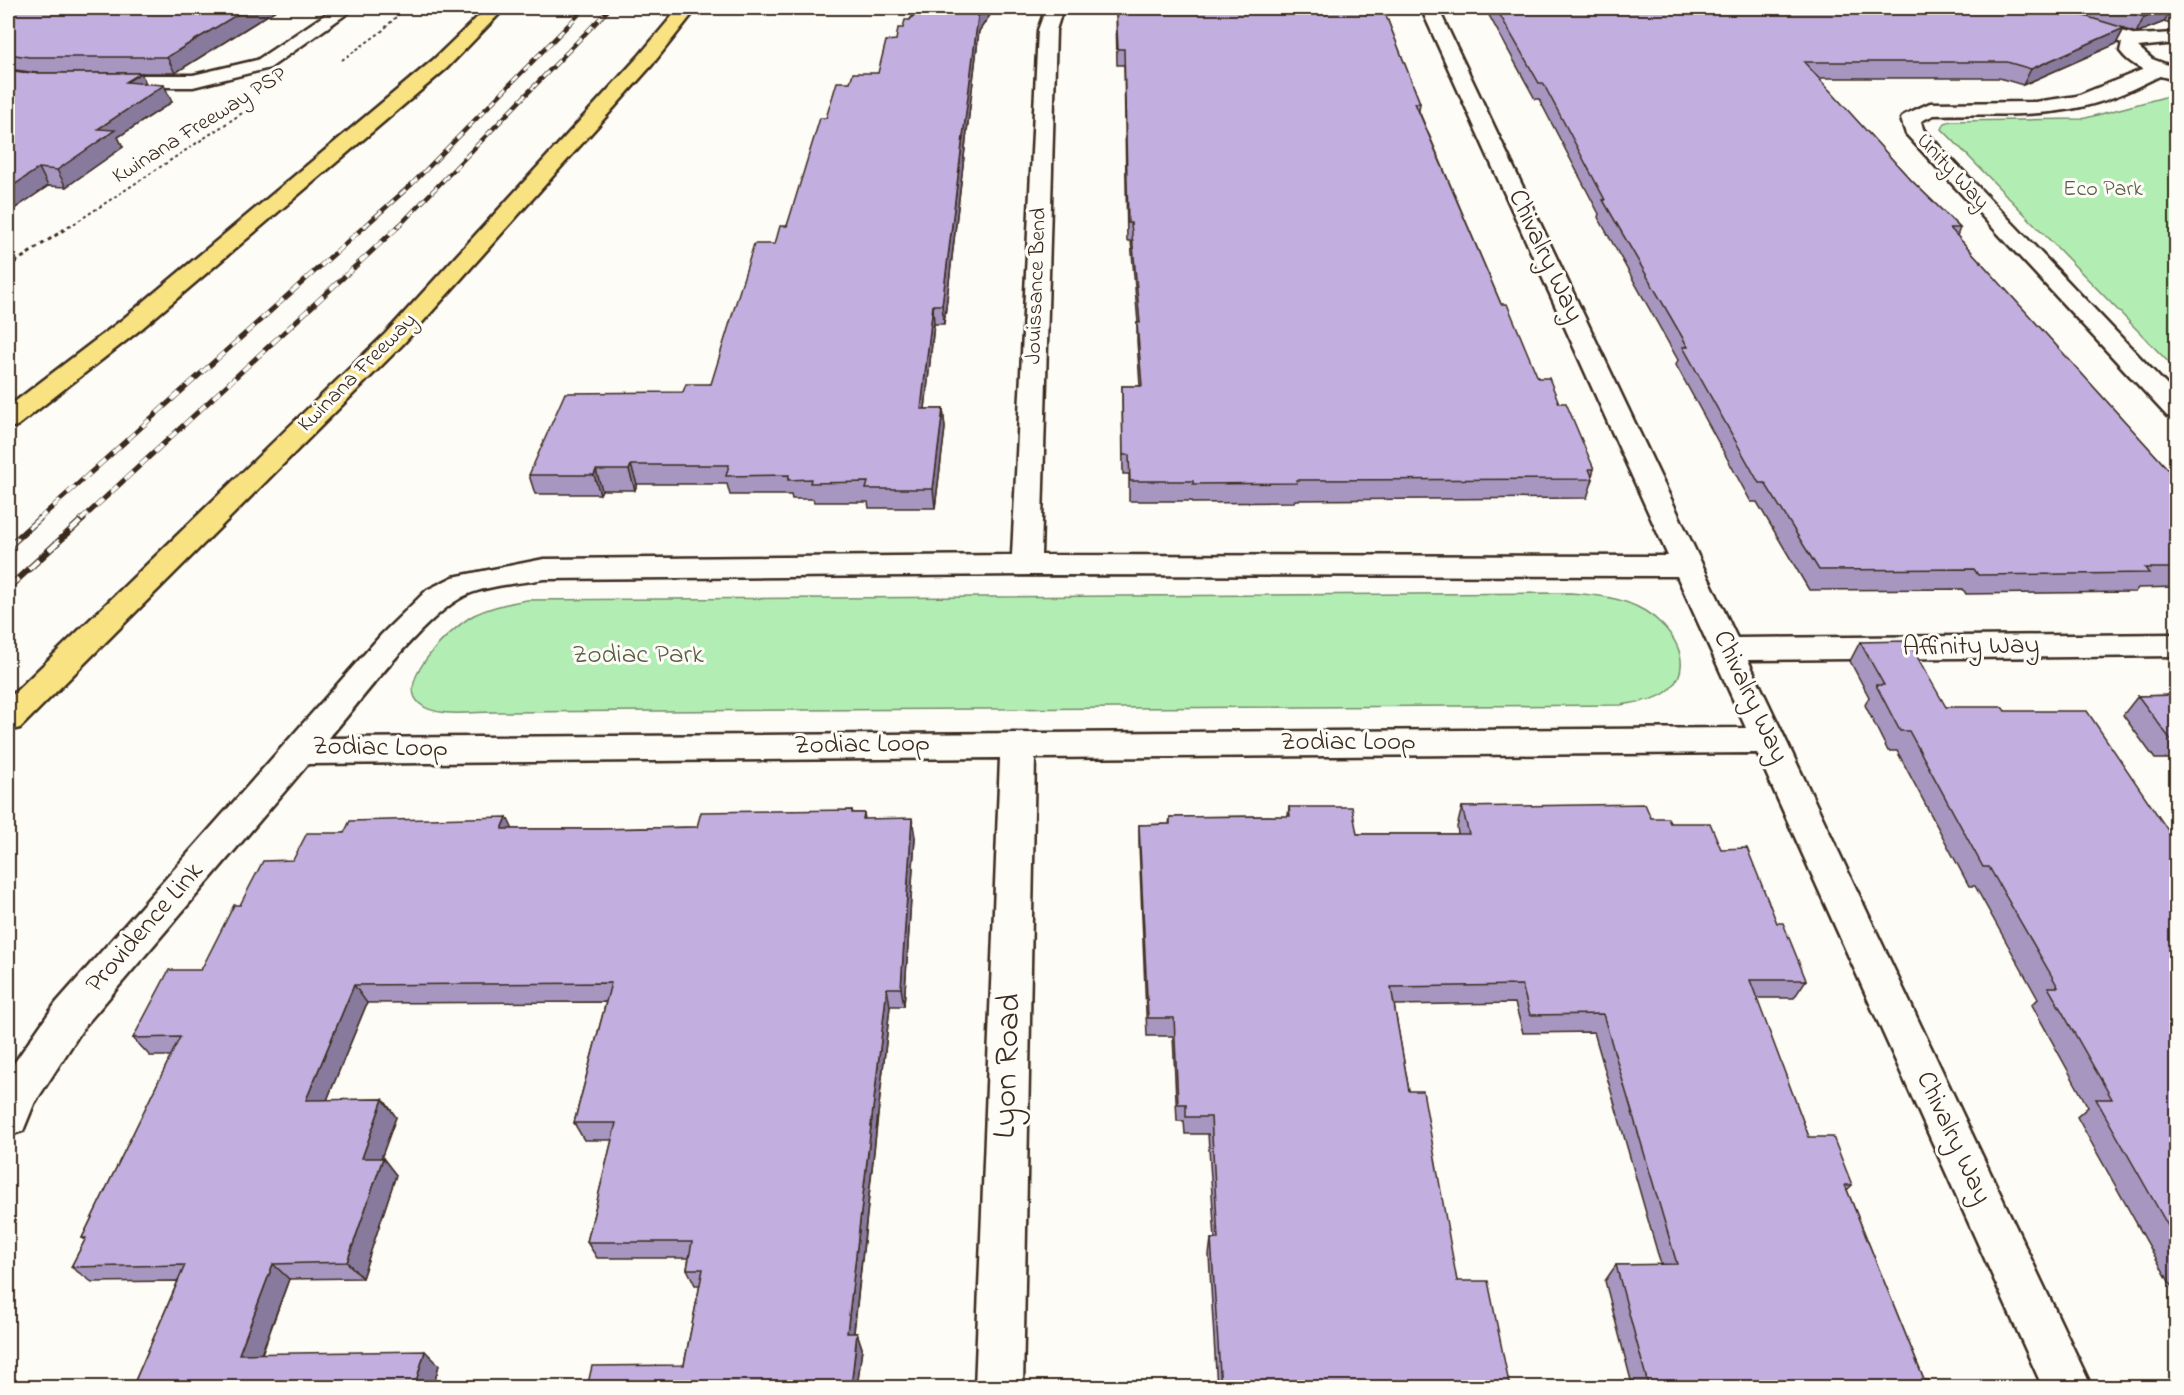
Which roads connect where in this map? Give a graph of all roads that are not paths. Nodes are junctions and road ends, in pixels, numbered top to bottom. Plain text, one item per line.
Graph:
1 (346, 8) edge
2 (496, 8) edge
3 (688, 8) edge
4 (1053, 8) edge
5 (1430, 8) edge
6 (2029, 8) edge
7 (2176, 38) edge
8 (2135, 41) junction
9 (2168, 72) edge
10 (85, 81) edge
11 (2176, 410) edge
12 (8, 420) edge
13 (1026, 566) junction
14 (1689, 566) junction
15 (2176, 645) edge
16 (1729, 650) junction
17 (8, 719) edge
18 (1770, 740) junction
19 (1018, 744) junction
20 (300, 751) junction
21 (8, 1118) edge
22 (999, 1388) edge
23 (2068, 1388) edge

1 - 10 street
2 - 12 highway
3 - 17 highway, Kwinana Freeway
4 - 13 street, Jouissance Bend
5 - 14 street, Chivalry Way
6 - 8 street
7 - 8 street
8 - 9 street
9 - 11 street, Unity Way
13 - 14 street, Zodiac Loop
13 - 20 street, Zodiac Loop
14 - 16 street, Chivalry Way
15 - 16 street, Affinity Way
16 - 18 street, Chivalry Way
18 - 19 street, Zodiac Loop
18 - 23 street, Chivalry Way
19 - 20 street, Zodiac Loop
19 - 22 street, Lyon Road
20 - 21 street, Providence Link

